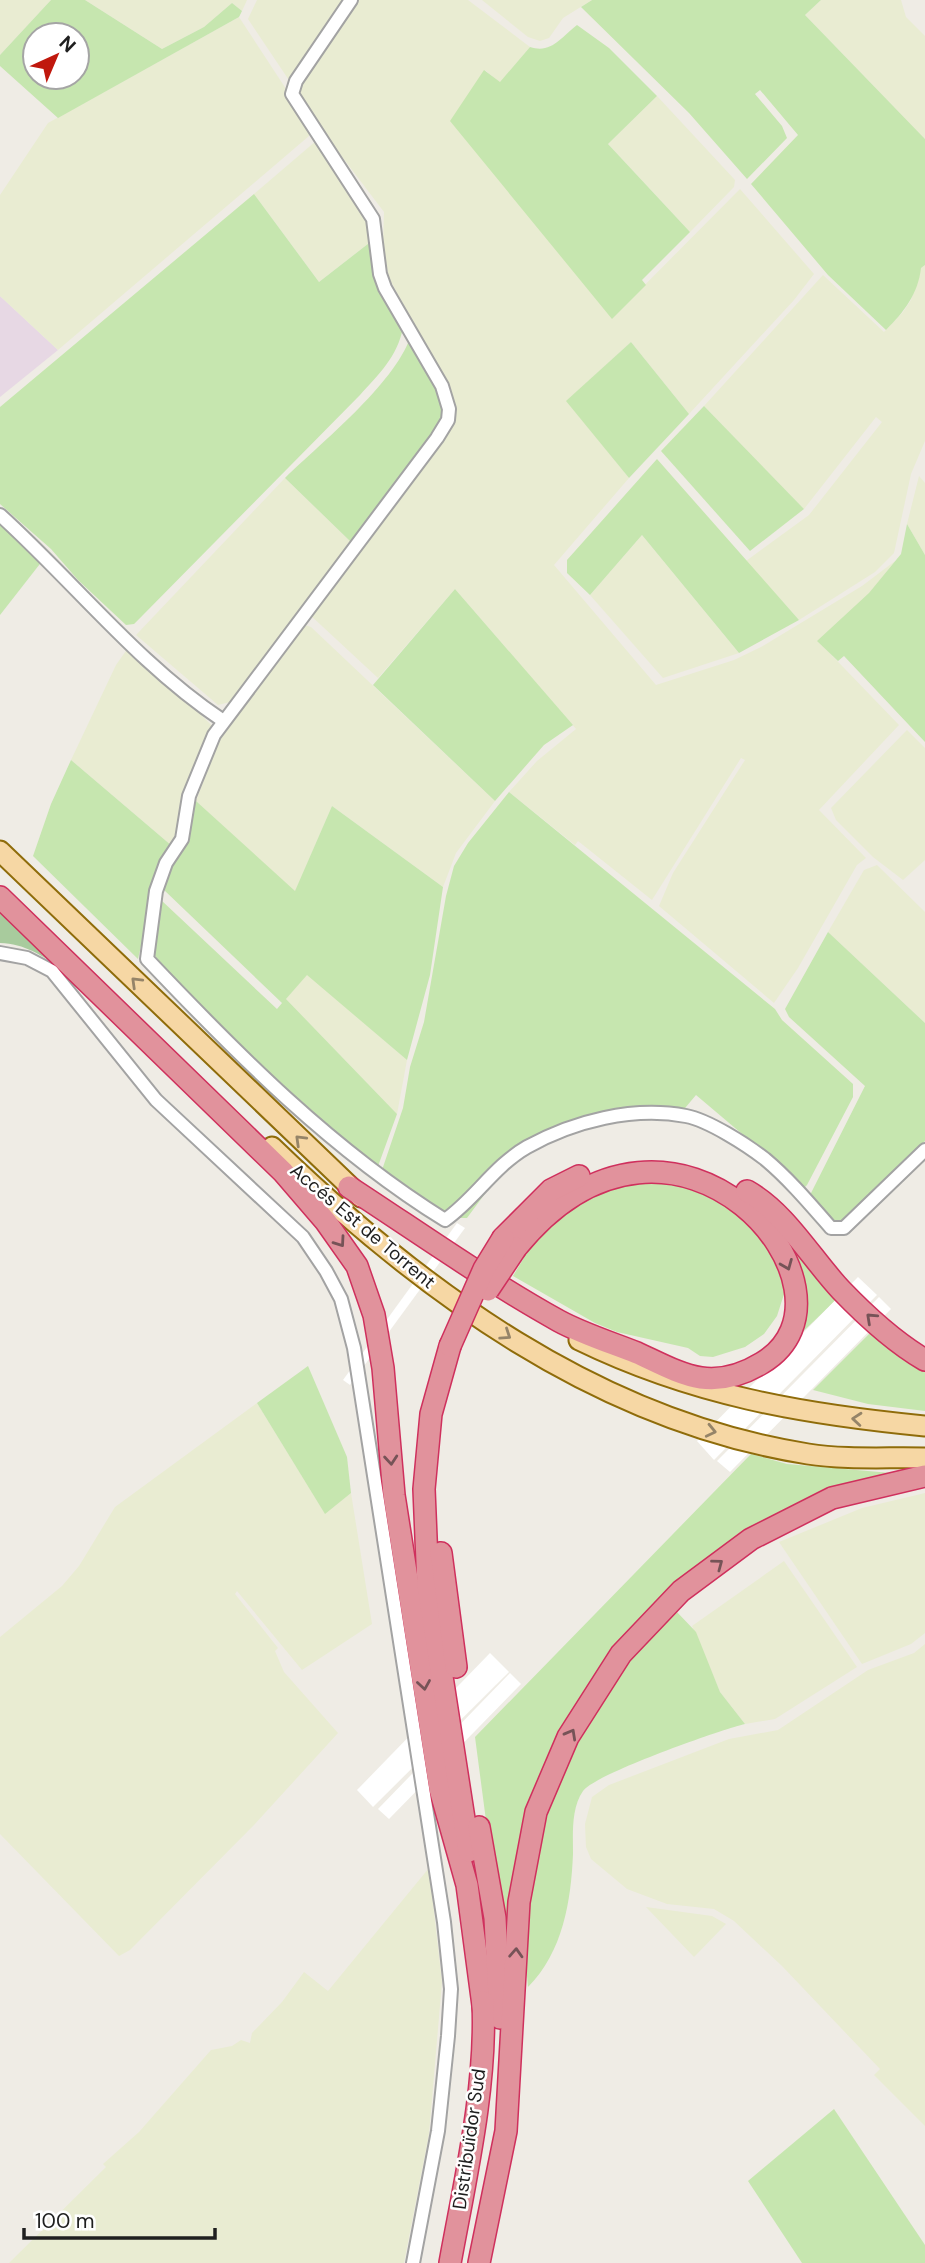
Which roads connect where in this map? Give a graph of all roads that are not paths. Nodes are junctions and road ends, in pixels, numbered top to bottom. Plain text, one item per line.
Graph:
1 (351, 0) edge
2 (0, 515) edge
3 (222, 720) junction
4 (0, 851) edge
5 (0, 885) edge
6 (0, 897) edge
7 (0, 954) edge
8 (925, 1150) edge
9 (349, 1187) junction
10 (509, 1243) junction
11 (456, 1349) junction
12 (925, 1360) edge
13 (925, 1426) edge
14 (925, 1458) edge
15 (925, 1476) edge
16 (484, 2013) junction
17 (413, 2263) edge
18 (450, 2263) edge
19 (477, 2263) edge

1 - 3 street
2 - 3 street
3 - 8 street
9 -> 4 main road, Accés Est de Torrent
5 -> 14 main road, Accés Est de Torrent
6 -> 16 highway
7 - 17 street
10 -> 9 highway
13 -> 9 main road, Accés Est de Torrent
10 - 11 highway, bridge
12 -> 10 highway
11 - 16 highway
11 - 19 highway
19 -> 15 highway
16 - 18 highway, Distribuïdor Sud

